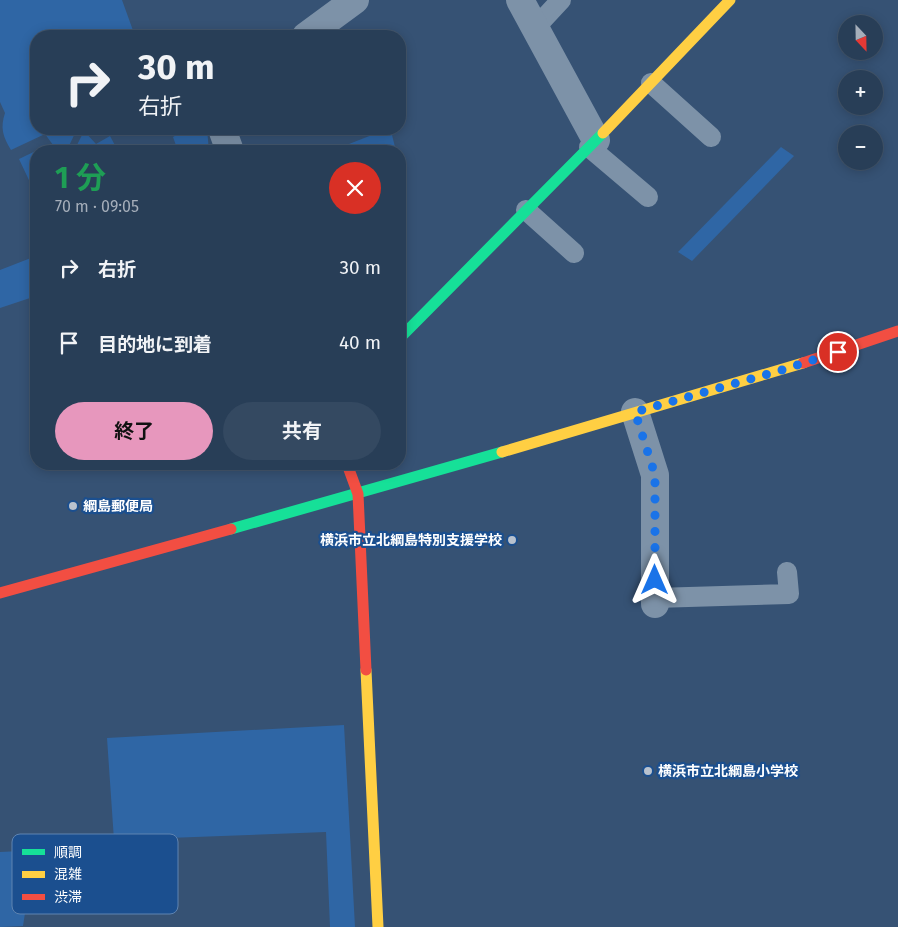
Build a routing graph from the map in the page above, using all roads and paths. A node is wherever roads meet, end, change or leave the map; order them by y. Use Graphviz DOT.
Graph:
graph roads {
  1 [pos="355,0"];
  2 [pos="520,0"];
  3 [pos="561,0"];
  4 [pos="729,0"];
  5 [pos="535,28"];
  6 [pos="314,30"];
  7 [pos="651,83"];
  8 [pos="711,137"];
  9 [pos="592,143"];
  10 [pos="648,197"];
  11 [pos="526,210"];
  12 [pos="574,253"];
  13 [pos="898,331"];
  14 [pos="406,332"];
  15 [pos="635,412"];
  16 [pos="349,470"];
  17 [pos="358,494"];
  18 [pos="787,572"];
  19 [pos="0,593"];
  20 [pos="655,601"];
  21 [pos="378,927"];
  1 -- 6 [label="street"];
  2 -- 5 [label="street"];
  3 -- 5 [label="lane"];
  4 -- 7 [label="street"];
  5 -- 9 [label="street"];
  7 -- 8 [label="lane"];
  7 -- 9 [label="street"];
  9 -- 10 [label="lane"];
  9 -- 11 [label="street"];
  11 -- 12 [label="lane"];
  11 -- 14 [label="street"];
  13 -- 15 [label="street"];
  15 -- 17 [label="street"];
  15 -- 20 [label="street"];
  16 -- 17 [label="street"];
  17 -- 19 [label="street"];
  17 -- 21 [label="street"];
  18 -- 20 [label="lane"];
}
